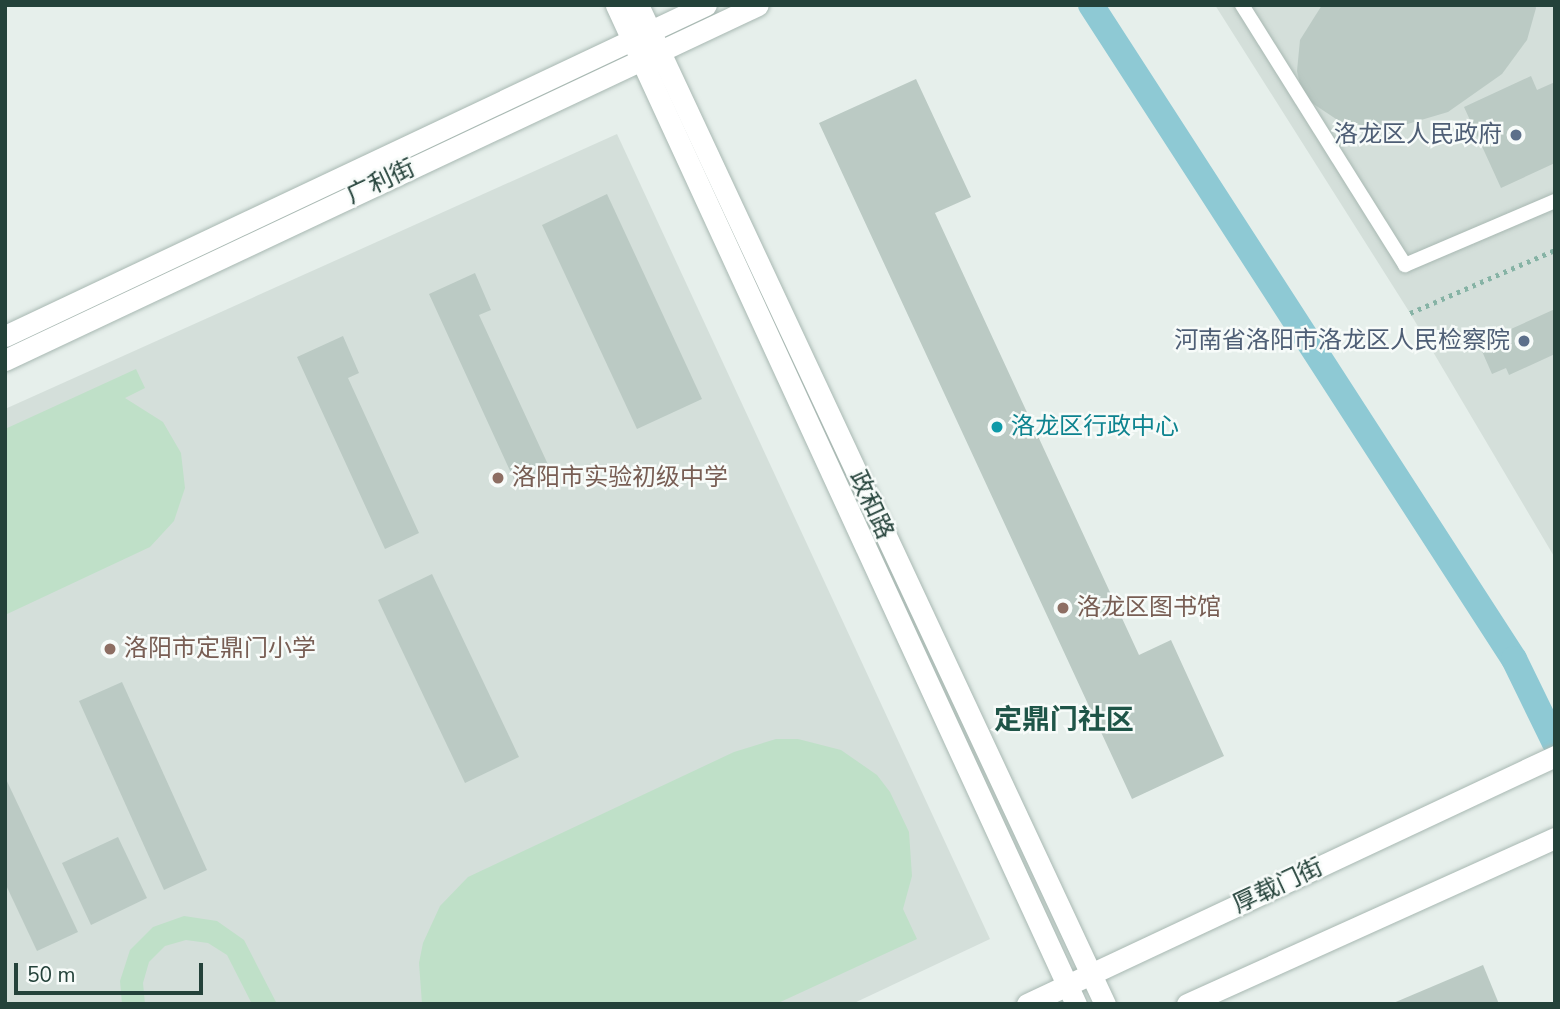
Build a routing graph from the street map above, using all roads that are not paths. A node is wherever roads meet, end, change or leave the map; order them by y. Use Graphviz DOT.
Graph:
graph roads {
  1 [pos="616,5"];
  2 [pos="638,5"];
  3 [pos="706,5"];
  4 [pos="758,5"];
  5 [pos="1242,5"];
  6 [pos="641,35"];
  7 [pos="650,55"];
  8 [pos="1555,201"];
  9 [pos="5,336"];
  10 [pos="5,360"];
  11 [pos="1555,756"];
  12 [pos="1555,838"];
  13 [pos="1091,974"];
  14 [pos="1072,994"];
  15 [pos="1027,1004"];
  16 [pos="1105,1004"];
  17 [pos="1187,1004"];
  1 -- 6 [label="street, 政和路"];
  2 -- 6 [label="street, 政和路"];
  3 -- 6 [label="street, 广利街"];
  4 -- 7 [label="street, 广利街"];
  5 -- 8 [label="lane"];
  6 -- 7 [label="street, 政和路"];
  6 -- 9 [label="street, 广利街"];
  7 -- 10 [label="street, 广利街"];
  7 -- 13 [label="street, 政和路"];
  7 -- 14 [label="street, 政和路"];
  11 -- 13 [label="street, 厚载门街"];
  12 -- 17 [label="street"];
  13 -- 14 [label="street, 厚载门街"];
  13 -- 16 [label="street, 政和路"];
  14 -- 15 [label="street, 厚载门街"];
}
